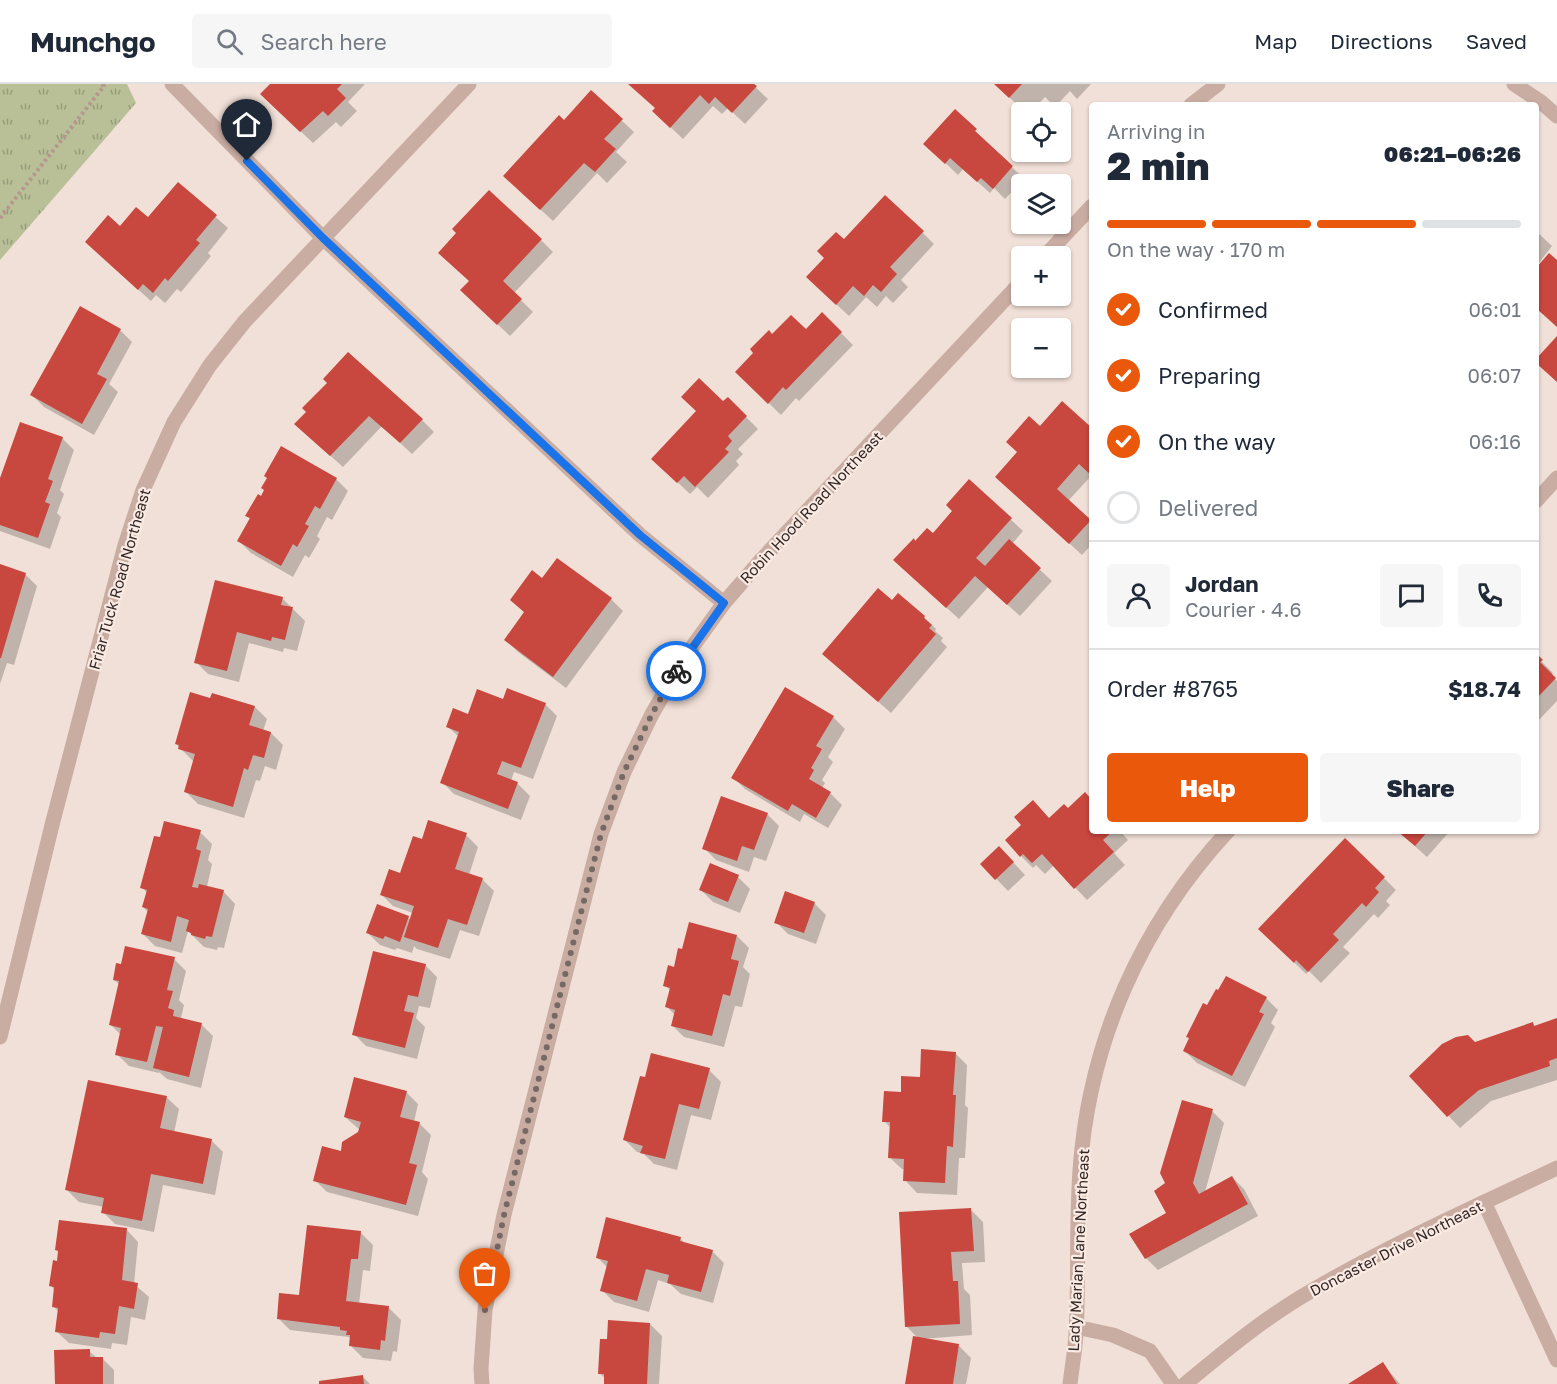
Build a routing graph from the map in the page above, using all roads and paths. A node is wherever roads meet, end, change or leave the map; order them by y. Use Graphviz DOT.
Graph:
graph roads {
  1 [pos="102,84"];
  2 [pos="172,84"];
  3 [pos="469,84"];
  4 [pos="1218,84"];
  5 [pos="1514,84"];
  6 [pos="1195,102"];
  7 [pos="1557,116"];
  8 [pos="1089,209"];
  9 [pos="0,218"];
  10 [pos="323,238"];
  11 [pos="1054,246"];
  12 [pos="1011,293"];
  13 [pos="1557,478"];
  14 [pos="1539,498"];
  15 [pos="724,603"];
  16 [pos="1225,834"];
  17 [pos="0,1037"];
  18 [pos="1557,1168"];
  19 [pos="1485,1202"];
  20 [pos="1076,1327"];
  21 [pos="1557,1360"];
  22 [pos="482,1384"];
  23 [pos="1070,1384"];
  24 [pos="1173,1384"];
  25 [pos="1185,1384"];
  1 -- 9 [label="path"];
  2 -- 10 [label="street"];
  3 -- 10 [label="street, Friar Tuck Road Northeast"];
  4 -- 6 [label="street"];
  5 -- 7 [label="street"];
  8 -- 11 [label="street"];
  10 -- 15 [label="street"];
  10 -- 17 [label="street, Friar Tuck Road Northeast"];
  12 -- 15 [label="street, Robin Hood Road Northeast"];
  13 -- 14 [label="street"];
  15 -- 22 [label="street, Robin Hood Road Northeast"];
  16 -- 20 [label="street, Lady Marian Lane Northeast"];
  18 -- 19 [label="street, Doncaster Drive Northeast"];
  19 -- 21 [label="street"];
  19 -- 25 [label="street, Doncaster Drive Northeast"];
  20 -- 23 [label="street, Lady Marian Lane Northeast"];
  20 -- 24 [label="street"];
}
